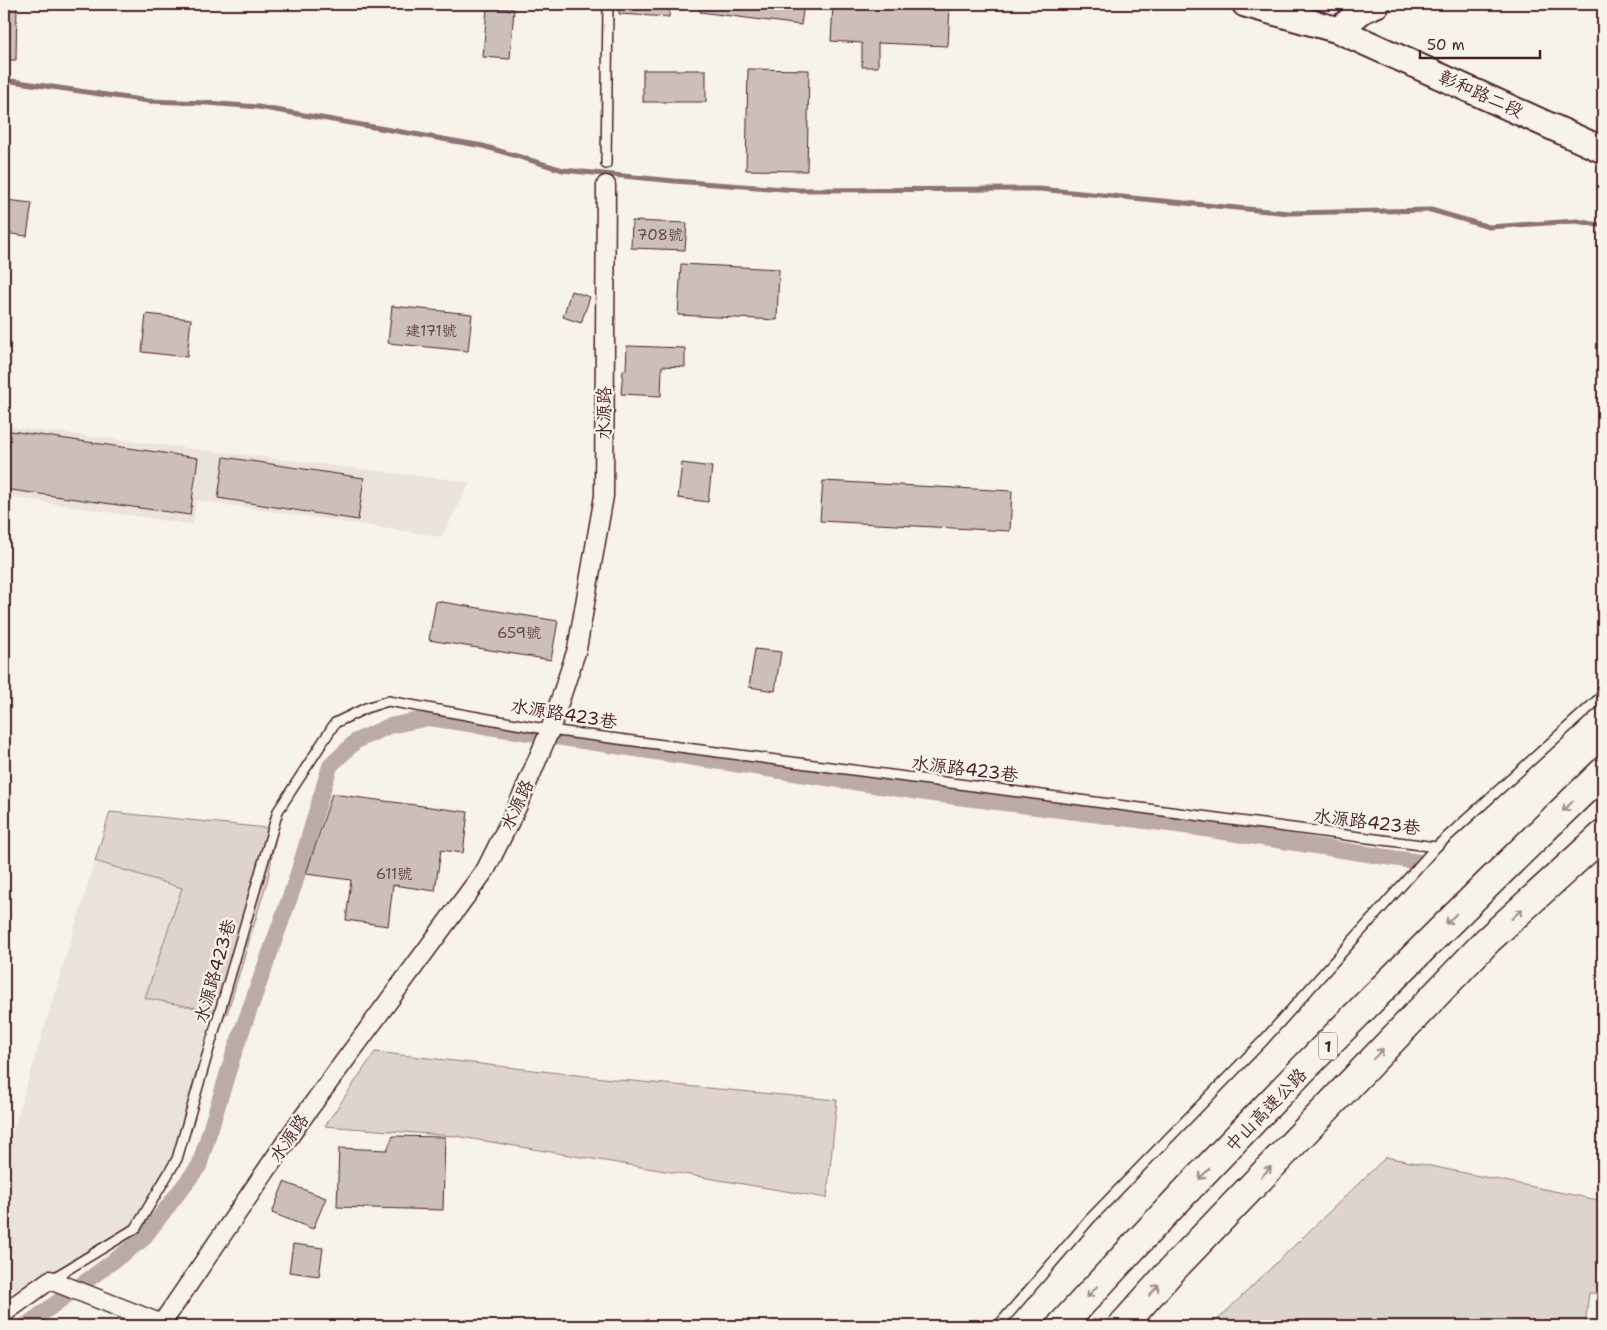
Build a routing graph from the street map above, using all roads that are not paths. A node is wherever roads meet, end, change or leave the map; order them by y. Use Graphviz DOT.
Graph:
graph roads {
  1 [pos="608,4"];
  2 [pos="1245,4"];
  3 [pos="1377,4"];
  4 [pos="1338,30"];
  5 [pos="1603,150"];
  6 [pos="606,164"];
  7 [pos="606,185"];
  8 [pos="1603,695"];
  9 [pos="550,730"];
  10 [pos="1603,772"];
  11 [pos="1603,835"];
  12 [pos="1436,847"];
  13 [pos="50,1280"];
  14 [pos="4,1313"];
  15 [pos="161,1325"];
  16 [pos="998,1326"];
  17 [pos="1061,1326"];
  18 [pos="1122,1326"];
  1 -- 6 [label="lane"];
  2 -- 4 [label="street, 彰和路二段"];
  3 -- 4 [label="street"];
  4 -- 5 [label="street, 彰和路二段"];
  7 -- 9 [label="street, 水源路"];
  8 -- 12 [label="lane"];
  9 -- 12 [label="lane, 水源路423巷"];
  9 -- 13 [label="lane, 水源路423巷"];
  9 -- 15 [label="street, 水源路"];
  10 -- 17 [label="highway, 中山高速公路 / 1, one-way"];
  18 -- 11 [label="highway, one-way"];
  12 -- 16 [label="lane"];
  13 -- 14 [label="street"];
  13 -- 15 [label="street"];
}
